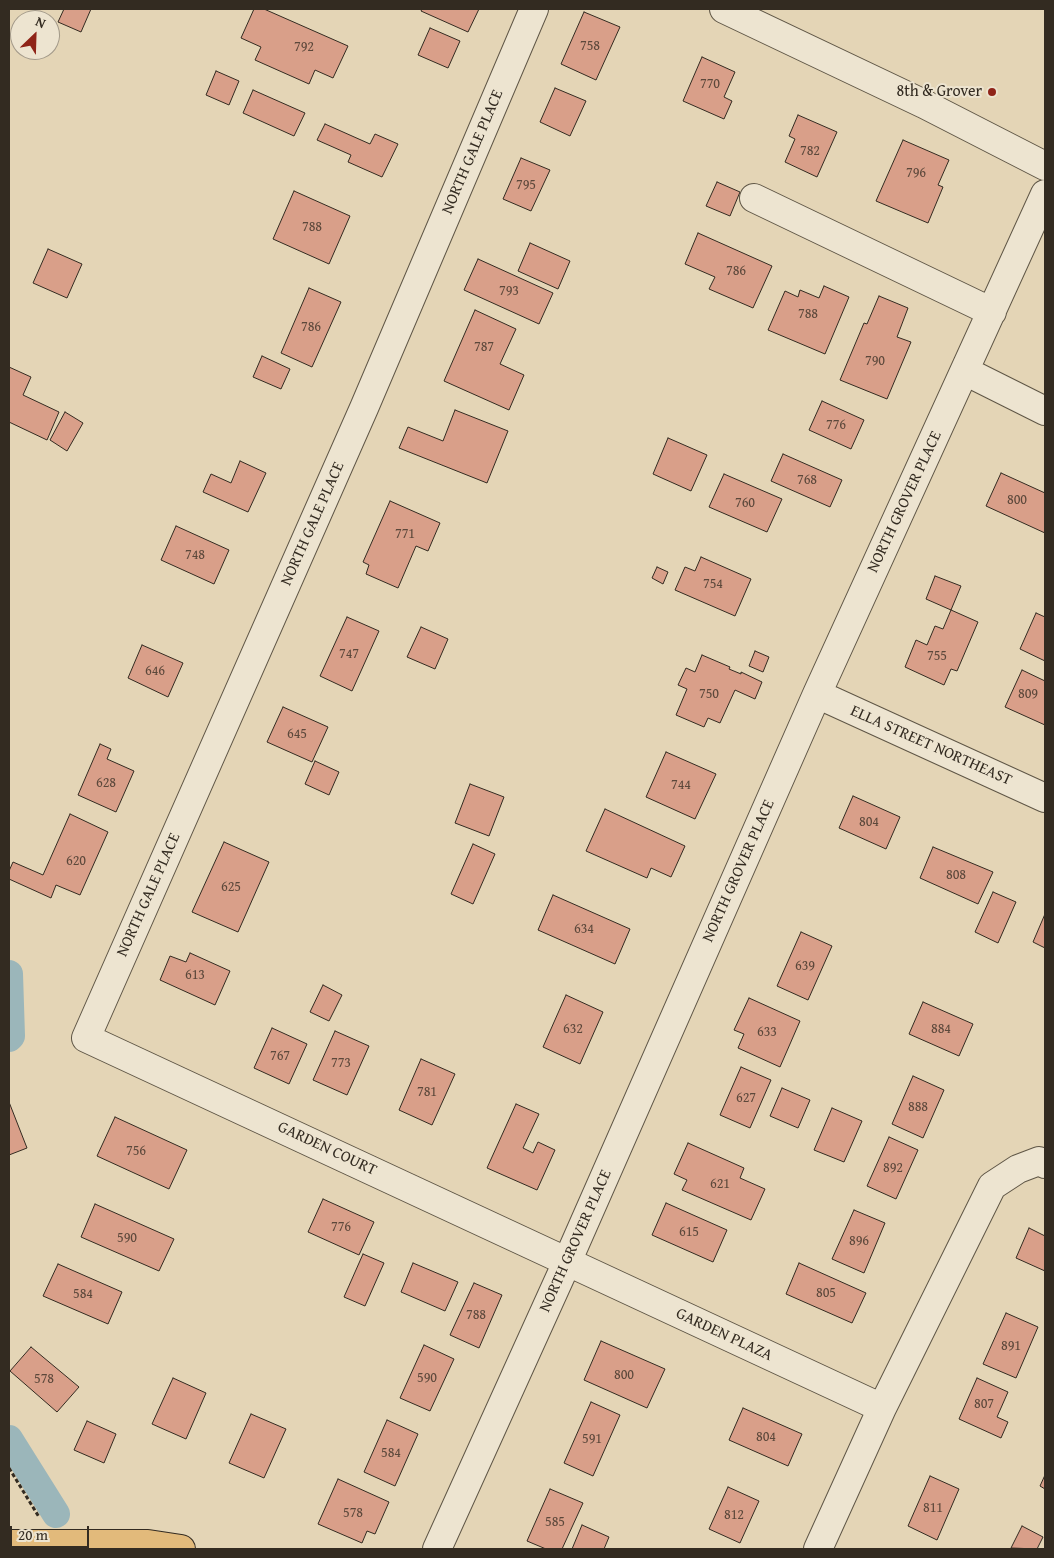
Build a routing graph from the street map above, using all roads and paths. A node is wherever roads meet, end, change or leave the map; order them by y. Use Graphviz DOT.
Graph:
graph roads {
  1 [pos="534,9"];
  2 [pos="724,9"];
  3 [pos="1045,166"];
  4 [pos="1045,194"];
  5 [pos="754,198"];
  6 [pos="992,312"];
  7 [pos="965,371"];
  8 [pos="1045,411"];
  9 [pos="817,694"];
  10 [pos="1045,798"];
  11 [pos="86,1038"];
  12 [pos="1045,1164"];
  13 [pos="567,1262"];
  14 [pos="882,1408"];
  15 [pos="9,1468"];
  16 [pos="55,1543"];
  17 [pos="9,1544"];
  18 [pos="181,1549"];
  19 [pos="437,1549"];
  20 [pos="818,1549"];
  1 -- 11 [label="street, NORTH GALE PLACE"];
  2 -- 3 [label="street"];
  4 -- 6 [label="street, NORTH GROVER PLACE"];
  5 -- 6 [label="street"];
  6 -- 7 [label="street, NORTH GROVER PLACE"];
  7 -- 8 [label="street"];
  7 -- 9 [label="street, NORTH GROVER PLACE"];
  9 -- 10 [label="street, ELLA STREET NORTHEAST"];
  9 -- 13 [label="street, NORTH GROVER PLACE"];
  11 -- 13 [label="street, GARDEN COURT"];
  12 -- 14 [label="street"];
  13 -- 14 [label="street, GARDEN PLAZA"];
  13 -- 19 [label="street, NORTH GROVER PLACE"];
  14 -- 20 [label="street"];
  15 -- 16 [label="path"];
  16 -- 17 [label="main road"];
  16 -- 18 [label="main road"];
}
